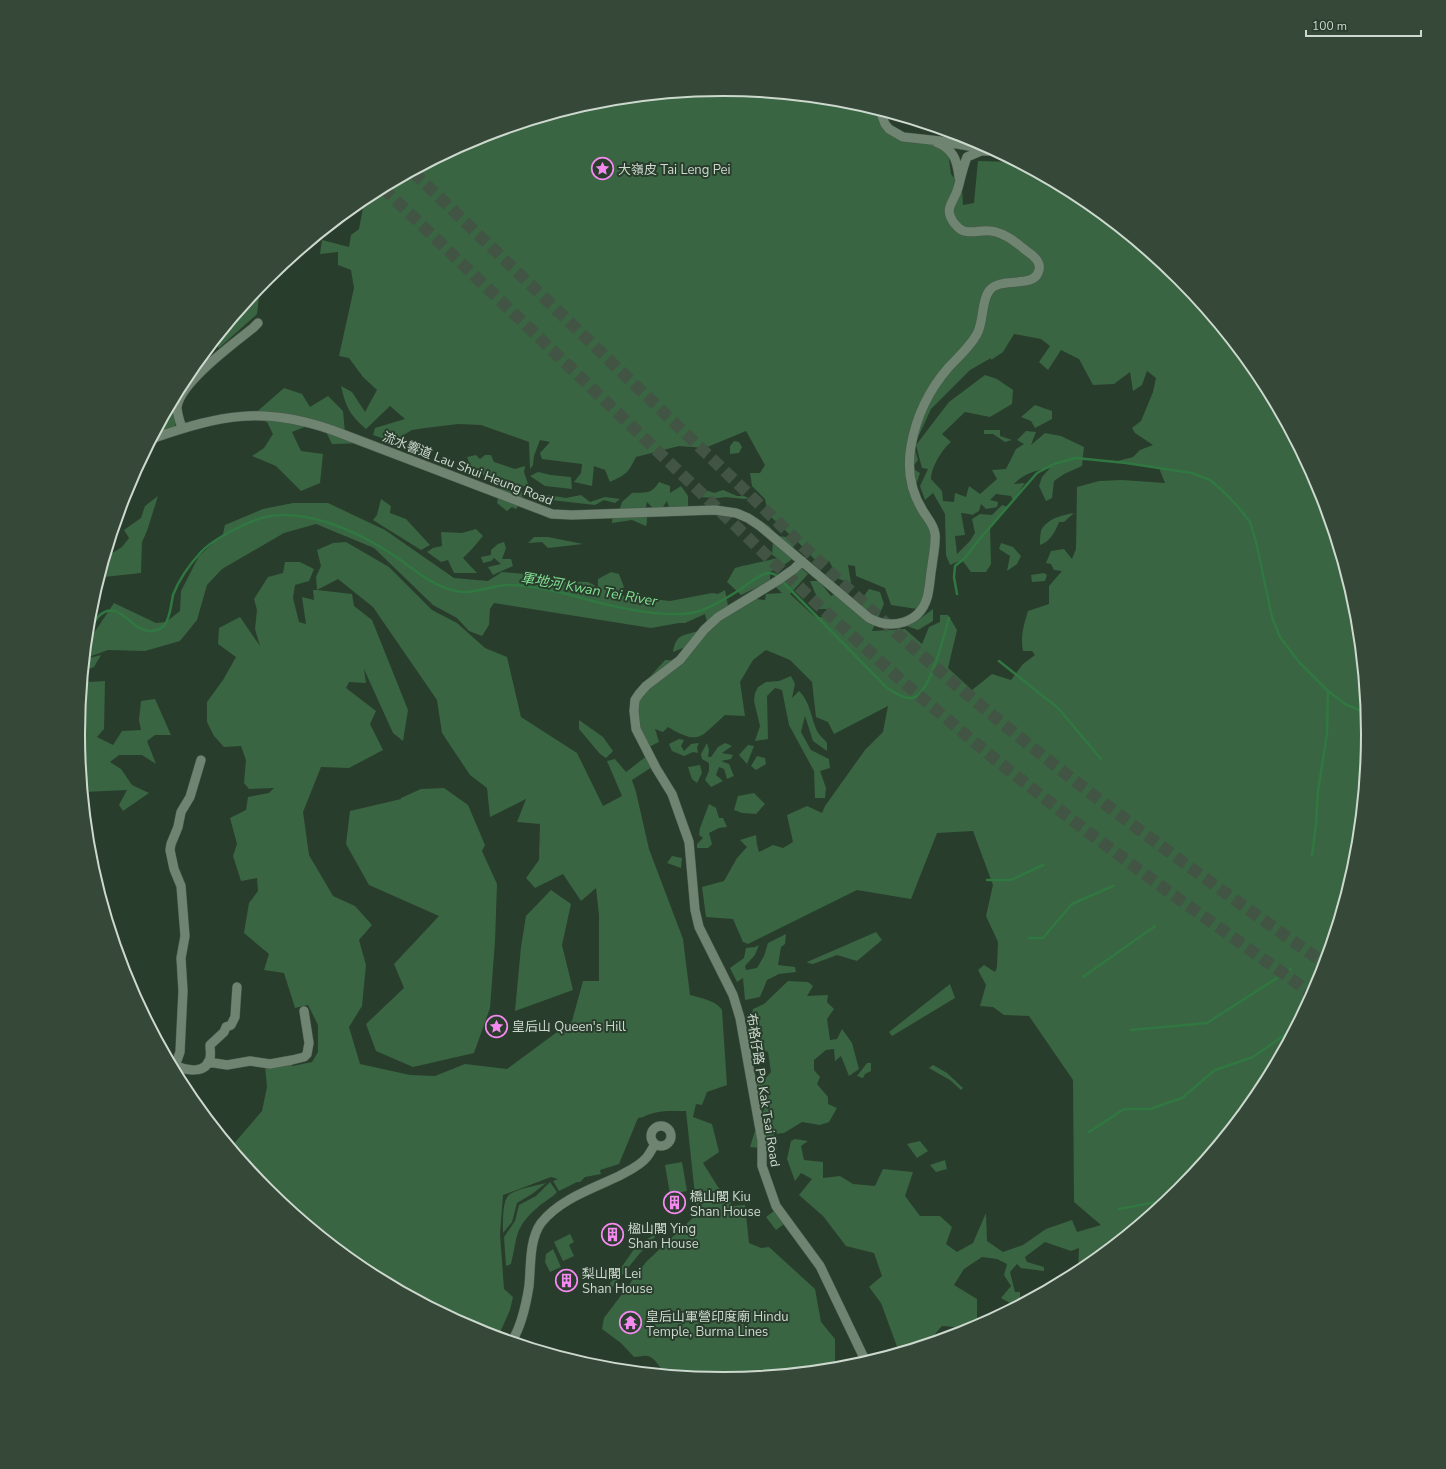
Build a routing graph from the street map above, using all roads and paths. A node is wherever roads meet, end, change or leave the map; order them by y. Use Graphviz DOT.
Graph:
graph roads {
  1 [pos="882,117"];
  2 [pos="928,139"];
  3 [pos="963,144"];
  4 [pos="966,145"];
  5 [pos="981,151"];
  6 [pos="955,156"];
  7 [pos="967,157"];
  8 [pos="960,180"];
  9 [pos="258,323"];
  10 [pos="188,388"];
  11 [pos="178,402"];
  12 [pos="182,428"];
  13 [pos="159,436"];
  14 [pos="802,561"];
  15 [pos="201,760"];
  16 [pos="238,987"];
  17 [pos="304,1012"];
  18 [pos="208,1062"];
  19 [pos="176,1063"];
  20 [pos="179,1068"];
  21 [pos="655,1144"];
  22 [pos="514,1338"];
  23 [pos="863,1356"];
  1 -- 2 [label="street"];
  2 -- 3 [label="street"];
  2 -- 6 [label="street"];
  3 -- 4 [label="street"];
  3 -- 6 [label="street"];
  3 -- 7 [label="street"];
  5 -- 7 [label="street"];
  6 -- 7 [label="street"];
  6 -- 8 [label="street"];
  7 -- 8 [label="street, 流水響道 Lau Shui Heung Road"];
  8 -- 14 [label="street, 流水響道 Lau Shui Heung Road"];
  9 -- 10 [label="street"];
  11 -- 12 [label="street"];
  12 -- 13 [label="street, 流水響道 Lau Shui Heung Road"];
  12 -- 14 [label="street, 流水響道 Lau Shui Heung Road"];
  14 -- 23 [label="street, 布格仔路 Po Kak Tsai Road"];
  15 -- 19 [label="street"];
  16 -- 18 [label="street"];
  17 -- 18 [label="street"];
  18 -- 20 [label="street"];
  21 -- 22 [label="street"];
}
